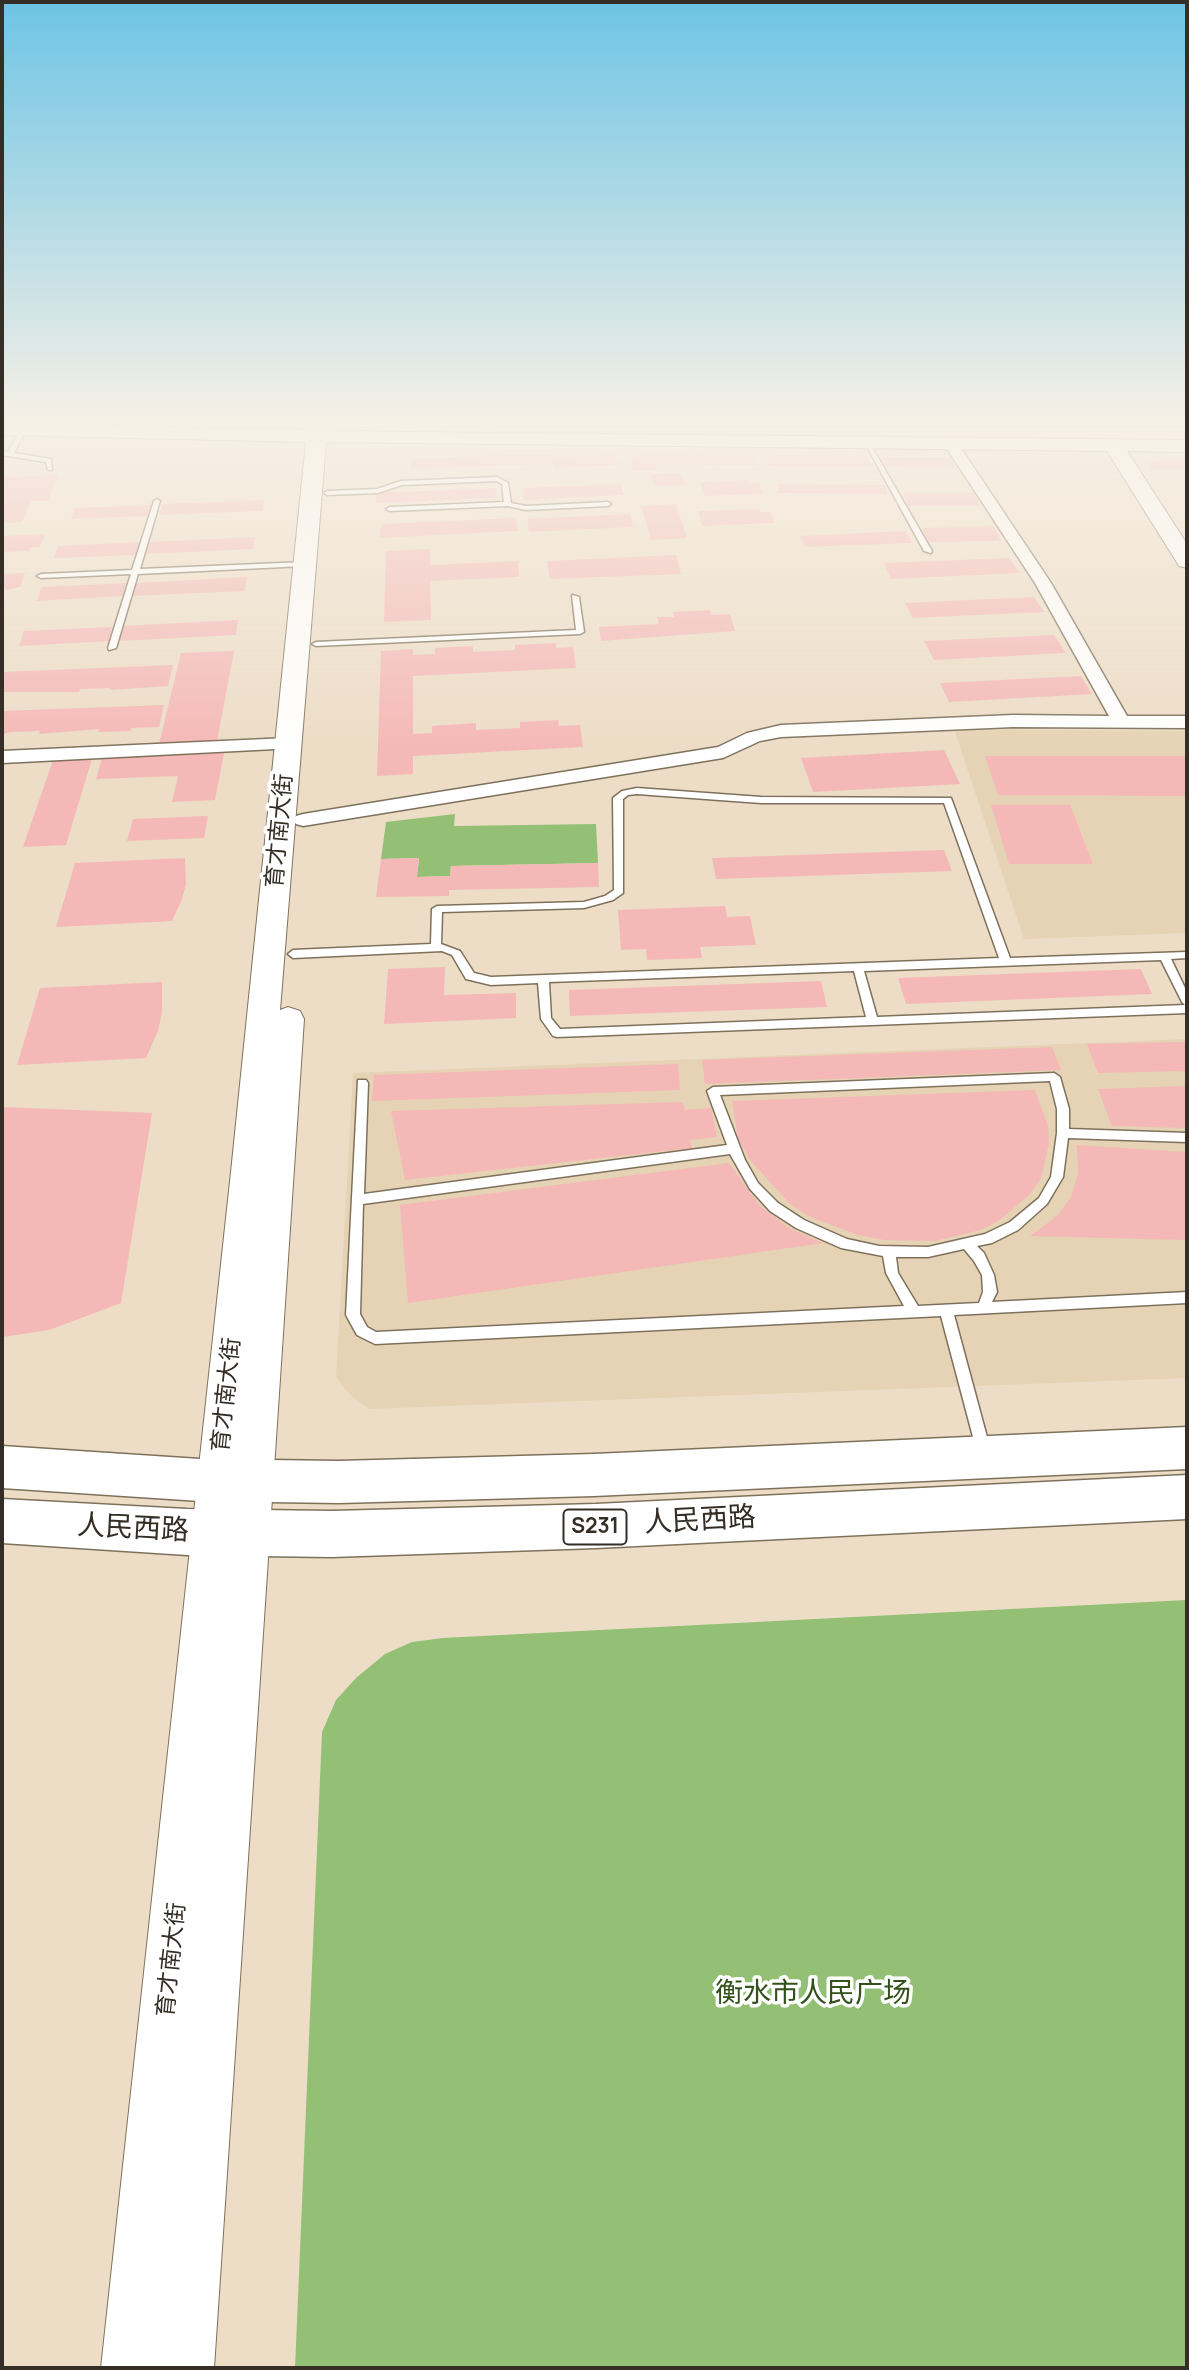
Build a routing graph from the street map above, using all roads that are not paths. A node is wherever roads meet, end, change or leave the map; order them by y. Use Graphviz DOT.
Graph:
graph roads {
  1 [pos="147,533"];
  2 [pos="310,533"];
  3 [pos="324,533"];
  4 [pos="918,533"];
  5 [pos="1010,533"];
  6 [pos="1169,533"];
  7 [pos="928,551"];
  8 [pos="1187,561"];
  9 [pos="305,564"];
  10 [pos="135,572"];
  11 [pos="41,576"];
  12 [pos="575,597"];
  13 [pos="316,645"];
  14 [pos="112,648"];
  15 [pos="1121,721"];
  16 [pos="1187,722"];
  17 [pos="288,744"];
  18 [pos="2,757"];
  19 [pos="303,820"];
  20 [pos="436,948"];
  21 [pos="293,954"];
  22 [pos="1187,955"];
  23 [pos="1164,956"];
  24 [pos="1006,962"];
  25 [pos="858,967"];
  26 [pos="543,979"];
  27 [pos="1187,1002"];
  28 [pos="1187,1009"];
  29 [pos="873,1022"];
  30 [pos="362,1083"];
  31 [pos="1063,1133"];
  32 [pos="1187,1138"];
  33 [pos="734,1149"];
  34 [pos="358,1200"];
  35 [pos="968,1245"];
  36 [pos="888,1251"];
  37 [pos="1187,1298"];
  38 [pos="983,1308"];
  39 [pos="946,1311"];
  40 [pos="915,1312"];
  41 [pos="1187,1448"];
  42 [pos="985,1457"];
  43 [pos="2,1467"];
  44 [pos="236,1480"];
  45 [pos="1187,1497"];
  46 [pos="2,1521"];
  47 [pos="231,1533"];
  48 [pos="133,2368"];
  49 [pos="182,2368"];
  1 -- 10 [label="lane"];
  2 -- 9 [label="main road, 育才南大街"];
  3 -- 13 [label="main road, 育才南大街"];
  4 -- 7 [label="lane"];
  5 -- 15 [label="street"];
  6 -- 8 [label="main road"];
  9 -- 10 [label="lane"];
  9 -- 17 [label="main road, 育才南大街"];
  10 -- 11 [label="lane"];
  10 -- 14 [label="lane"];
  12 -- 13 [label="lane"];
  13 -- 19 [label="main road, 育才南大街"];
  15 -- 16 [label="street"];
  15 -- 19 [label="street"];
  17 -- 18 [label="street"];
  17 -- 44 [label="main road, 育才南大街"];
  19 -- 21 [label="main road, 育才南大街"];
  20 -- 21 [label="lane"];
  20 -- 24 [label="lane"];
  20 -- 26 [label="lane"];
  21 -- 44 [label="main road, 育才南大街"];
  22 -- 23 [label="lane"];
  23 -- 24 [label="lane"];
  23 -- 27 [label="lane"];
  24 -- 25 [label="lane"];
  25 -- 26 [label="lane"];
  25 -- 29 [label="lane"];
  26 -- 29 [label="lane"];
  28 -- 29 [label="lane"];
  30 -- 34 [label="lane"];
  31 -- 32 [label="lane"];
  31 -- 33 [label="lane"];
  31 -- 35 [label="lane"];
  33 -- 34 [label="lane"];
  33 -- 36 [label="lane"];
  34 -- 40 [label="lane"];
  35 -- 36 [label="lane"];
  35 -- 38 [label="lane"];
  36 -- 40 [label="lane"];
  37 -- 38 [label="lane"];
  38 -- 39 [label="lane"];
  39 -- 40 [label="lane"];
  39 -- 42 [label="lane"];
  41 -- 42 [label="main road, 人民西路 / S231"];
  42 -- 44 [label="main road, 人民西路 / S231"];
  43 -- 44 [label="main road, 人民西路 / S231"];
  44 -- 47 [label="main road, 育才南大街"];
  45 -- 47 [label="main road, 人民西路 / S231"];
  46 -- 47 [label="main road, 人民西路 / S231"];
  47 -- 48 [label="main road, 育才南大街"];
  47 -- 49 [label="main road, 育才南大街"];
}
